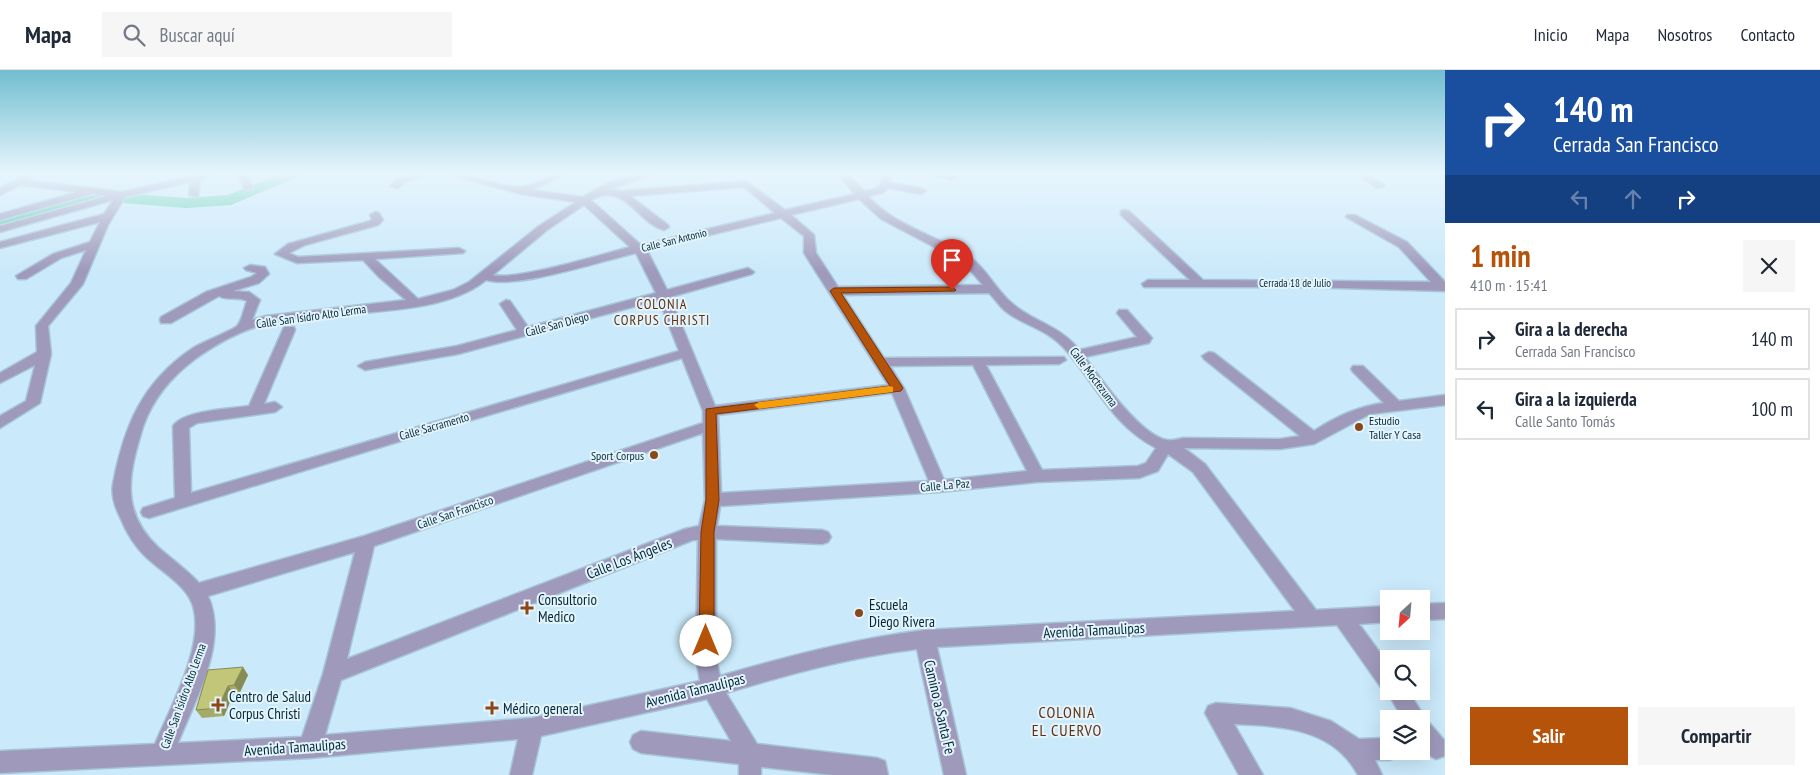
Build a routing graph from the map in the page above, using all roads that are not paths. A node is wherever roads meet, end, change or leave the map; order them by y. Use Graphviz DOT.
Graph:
graph roads {
  1 [pos="14,207"];
  2 [pos="36,207"];
  3 [pos="79,207"];
  4 [pos="114,207"];
  5 [pos="575,207"];
  6 [pos="593,207"];
  7 [pos="638,207"];
  8 [pos="774,207"];
  9 [pos="808,207"];
  10 [pos="872,207"];
  11 [pos="32,208"];
  12 [pos="782,213"];
  13 [pos="1125,213"];
  14 [pos="375,215"];
  15 [pos="109,216"];
  16 [pos="0,217"];
  17 [pos="1351,217"];
  18 [pos="664,227"];
  19 [pos="0,229"];
  20 [pos="94,244"];
  21 [pos="0,246"];
  22 [pos="639,248"];
  23 [pos="458,251"];
  24 [pos="367,257"];
  25 [pos="250,268"];
  26 [pos="748,272"];
  27 [pos="22,276"];
  28 [pos="485,276"];
  29 [pos="1199,283"];
  30 [pos="1148,284"];
  31 [pos="1444,286"];
  32 [pos="991,289"];
  33 [pos="834,291"];
  34 [pos="210,295"];
  35 [pos="663,295"];
  36 [pos="416,303"];
  37 [pos="506,304"];
  38 [pos="1123,313"];
  39 [pos="166,320"];
  40 [pos="243,326"];
  41 [pos="289,330"];
  42 [pos="525,333"];
  43 [pos="686,353"];
  44 [pos="44,354"];
  45 [pos="1077,355"];
  46 [pos="1209,356"];
  47 [pos="977,360"];
  48 [pos="1060,360"];
  49 [pos="880,362"];
  50 [pos="365,366"];
  51 [pos="1358,369"];
  52 [pos="0,379"];
  53 [pos="898,388"];
  54 [pos="1445,400"];
  55 [pos="1395,406"];
  56 [pos="275,407"];
  57 [pos="254,411"];
  58 [pos="711,418"];
  59 [pos="0,423"];
  60 [pos="1314,439"];
  61 [pos="1165,446"];
  62 [pos="1036,476"];
  63 [pos="939,486"];
  64 [pos="713,500"];
  65 [pos="182,502"];
  66 [pos="149,512"];
  67 [pos="707,532"];
  68 [pos="822,537"];
  69 [pos="366,542"];
  70 [pos="196,592"];
  71 [pos="1445,611"];
  72 [pos="1430,612"];
  73 [pos="1380,614"];
  74 [pos="1342,616"];
  75 [pos="1311,618"];
  76 [pos="925,640"];
  77 [pos="1380,669"];
  78 [pos="333,674"];
  79 [pos="712,688"];
  80 [pos="532,728"];
  81 [pos="641,742"];
  82 [pos="310,747"];
  83 [pos="1380,749"];
  84 [pos="1356,750"];
  85 [pos="162,754"];
  86 [pos="0,762"];
  87 [pos="750,764"];
  88 [pos="521,775"];
  89 [pos="877,775"];
  90 [pos="955,775"];
  91 [pos="1252,775"];
  92 [pos="1371,775"];
  1 -- 11 [label="street"];
  2 -- 11 [label="street"];
  3 -- 19 [label="street"];
  4 -- 15 [label="street"];
  5 -- 28 [label="street, Calle San Isidro Alto Lerma"];
  6 -- 22 [label="street"];
  7 -- 18 [label="street"];
  8 -- 12 [label="street"];
  9 -- 12 [label="street, Calle San Antonio"];
  10 -- 32 [label="street, Calle Moctezuma"];
  11 -- 16 [label="street"];
  12 -- 22 [label="street, Calle San Antonio"];
  12 -- 33 [label="street"];
  13 -- 29 [label="street"];
  14 -- 24 [label="street"];
  15 -- 20 [label="street"];
  15 -- 21 [label="street"];
  17 -- 31 [label="street"];
  20 -- 27 [label="street"];
  20 -- 44 [label="street"];
  22 -- 28 [label="street, Calle San Antonio"];
  22 -- 35 [label="street"];
  23 -- 24 [label="street"];
  24 -- 36 [label="street"];
  25 -- 34 [label="street"];
  26 -- 35 [label="street, Calle San Diego"];
  28 -- 36 [label="street, Calle San Isidro Alto Lerma"];
  29 -- 30 [label="street, Cerrada 18 de Julio"];
  29 -- 31 [label="street, Cerrada 18 de Julio"];
  32 -- 33 [label="street"];
  32 -- 45 [label="street, Calle Moctezuma"];
  33 -- 49 [label="street"];
  34 -- 39 [label="street"];
  34 -- 40 [label="street"];
  35 -- 42 [label="street, Calle San Diego"];
  35 -- 43 [label="street"];
  36 -- 40 [label="street, Calle San Isidro Alto Lerma"];
  37 -- 42 [label="street"];
  38 -- 45 [label="street"];
  40 -- 70 [label="street, Calle San Isidro Alto Lerma"];
  41 -- 57 [label="street"];
  42 -- 50 [label="street, Calle San Diego"];
  43 -- 58 [label="street"];
  43 -- 65 [label="street, Calle Sacramento"];
  44 -- 52 [label="street"];
  44 -- 59 [label="street"];
  45 -- 61 [label="street, Calle Moctezuma"];
  46 -- 60 [label="street"];
  47 -- 48 [label="street"];
  47 -- 49 [label="street"];
  47 -- 62 [label="street"];
  49 -- 53 [label="street"];
  51 -- 55 [label="street"];
  53 -- 58 [label="street, Calle San Francisco"];
  53 -- 63 [label="street"];
  54 -- 55 [label="street"];
  55 -- 60 [label="street"];
  56 -- 57 [label="street"];
  57 -- 65 [label="street"];
  58 -- 64 [label="street"];
  58 -- 69 [label="street, Calle San Francisco"];
  60 -- 61 [label="street"];
  61 -- 62 [label="street, Calle La Paz"];
  61 -- 75 [label="street, Calle Moctezuma"];
  62 -- 63 [label="street, Calle La Paz"];
  63 -- 64 [label="street, Calle La Paz"];
  64 -- 67 [label="street"];
  65 -- 66 [label="street, Calle Sacramento"];
  67 -- 68 [label="street, Calle Los Ángeles"];
  67 -- 78 [label="street, Calle Los Ángeles"];
  67 -- 79 [label="street"];
  69 -- 70 [label="street, Calle San Francisco"];
  69 -- 78 [label="street"];
  70 -- 85 [label="street, Calle San Isidro Alto Lerma"];
  71 -- 72 [label="street"];
  73 -- 74 [label="street, Avenida Tamaulipas"];
  74 -- 75 [label="street, Avenida Tamaulipas"];
  74 -- 77 [label="street"];
  75 -- 76 [label="street, Avenida Tamaulipas"];
  76 -- 79 [label="street, Avenida Tamaulipas"];
  76 -- 90 [label="street, Camino a Santa Fe"];
  78 -- 82 [label="street"];
  79 -- 80 [label="street, Avenida Tamaulipas"];
  79 -- 87 [label="street"];
  80 -- 82 [label="street, Avenida Tamaulipas"];
  80 -- 88 [label="street"];
  81 -- 87 [label="street"];
  82 -- 85 [label="street, Avenida Tamaulipas"];
  83 -- 84 [label="street"];
  84 -- 91 [label="street"];
  84 -- 92 [label="street"];
  85 -- 86 [label="street, Avenida Tamaulipas"];
  87 -- 89 [label="street"];
}
